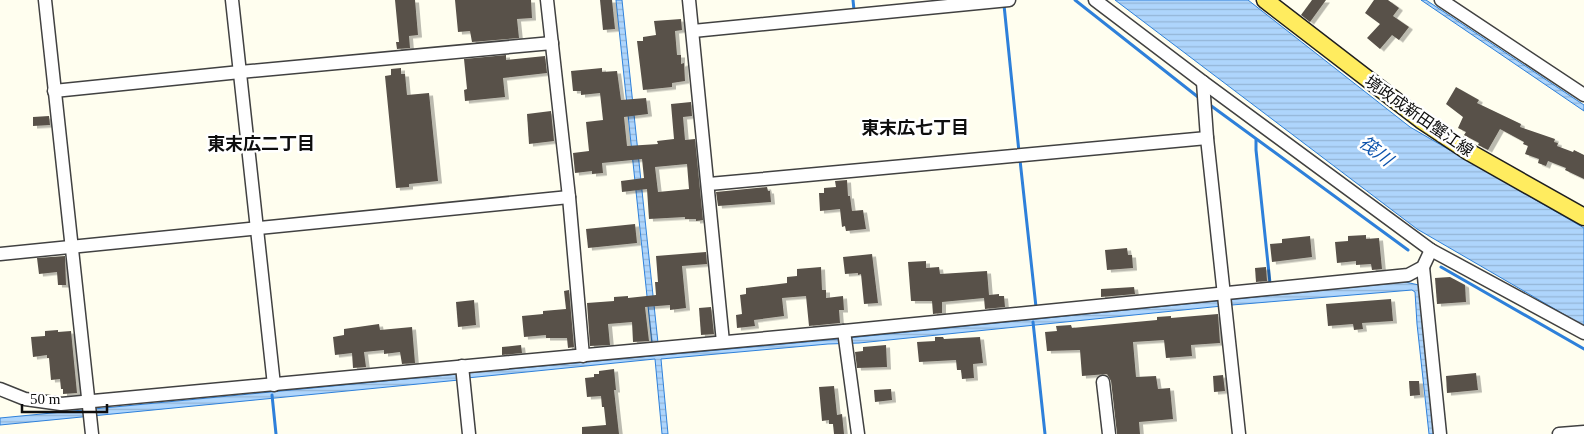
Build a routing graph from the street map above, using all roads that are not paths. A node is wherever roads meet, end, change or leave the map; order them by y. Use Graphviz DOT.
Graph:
graph roads {
  1 [pos="45,0"];
  2 [pos="232,0"];
  3 [pos="547,0"];
  4 [pos="689,0"];
  5 [pos="1009,0"];
  6 [pos="1096,0"];
  7 [pos="1265,0"];
  8 [pos="1441,0"];
  9 [pos="693,31"];
  10 [pos="552,43"];
  11 [pos="240,72"];
  12 [pos="1203,82"];
  13 [pos="54,91"];
  14 [pos="1584,95"];
  15 [pos="1207,138"];
  16 [pos="709,184"];
  17 [pos="570,197"];
  18 [pos="1584,217"];
  19 [pos="257,228"];
  20 [pos="72,247"];
  21 [pos="1431,250"];
  22 [pos="0,254"];
  23 [pos="1423,267"];
  24 [pos="1224,300"];
  25 [pos="1584,333"];
  26 [pos="845,338"];
  27 [pos="723,342"];
  28 [pos="583,356"];
  29 [pos="462,366"];
  30 [pos="1103,382"];
  31 [pos="274,385"];
  32 [pos="0,389"];
  33 [pos="89,403"];
  34 [pos="92,430"];
  35 [pos="1584,432"];
  36 [pos="469,434"];
  37 [pos="858,434"];
  38 [pos="1109,434"];
  39 [pos="1239,434"];
  40 [pos="1440,434"];
  41 [pos="1559,434"];
  1 -- 13 [label="street"];
  2 -- 11 [label="street"];
  3 -- 10 [label="street"];
  4 -- 9 [label="street"];
  5 -- 9 [label="street"];
  6 -- 12 [label="street"];
  7 -- 18 [label="main road, 境政成新田蟹江線"];
  8 -- 14 [label="street"];
  9 -- 16 [label="street"];
  10 -- 11 [label="street"];
  10 -- 17 [label="street"];
  11 -- 13 [label="street"];
  11 -- 19 [label="street"];
  12 -- 15 [label="street"];
  12 -- 21 [label="street"];
  13 -- 20 [label="street"];
  15 -- 16 [label="street"];
  15 -- 24 [label="street"];
  16 -- 27 [label="street"];
  17 -- 19 [label="street"];
  17 -- 28 [label="street"];
  19 -- 20 [label="street"];
  19 -- 31 [label="street"];
  20 -- 22 [label="street"];
  20 -- 33 [label="street"];
  21 -- 23 [label="street"];
  21 -- 25 [label="street"];
  23 -- 24 [label="street"];
  23 -- 40 [label="street"];
  24 -- 26 [label="street"];
  24 -- 39 [label="street"];
  26 -- 27 [label="street"];
  26 -- 37 [label="street"];
  27 -- 28 [label="street"];
  28 -- 29 [label="street"];
  29 -- 31 [label="street"];
  29 -- 36 [label="street"];
  30 -- 38 [label="street"];
  31 -- 33 [label="street"];
  32 -- 33 [label="street"];
  33 -- 34 [label="street"];
  35 -- 41 [label="street"];
}
